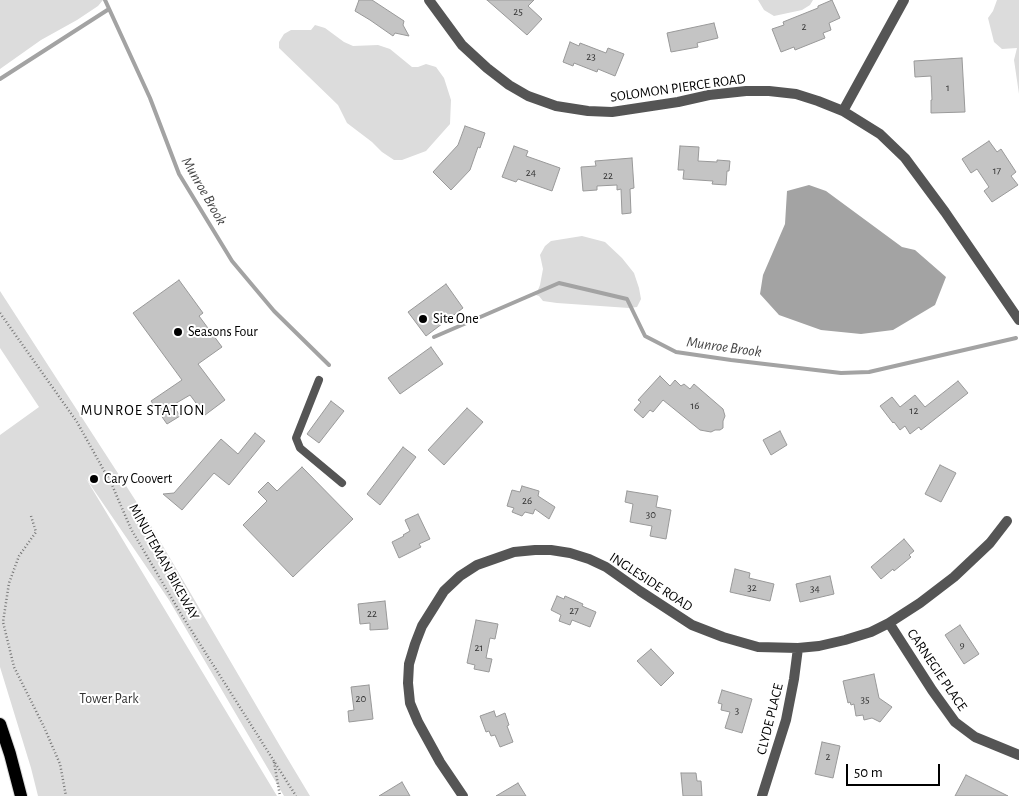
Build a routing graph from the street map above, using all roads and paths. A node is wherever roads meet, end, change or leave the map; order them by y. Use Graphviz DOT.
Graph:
graph roads {
  1 [pos="429,0"];
  2 [pos="904,0"];
  3 [pos="843,111"];
  4 [pos="0,313"];
  5 [pos="1019,320"];
  6 [pos="319,380"];
  7 [pos="342,483"];
  8 [pos="31,516"];
  9 [pos="1007,521"];
  10 [pos="889,623"];
  11 [pos="798,648"];
  12 [pos="0,724"];
  13 [pos="1019,755"];
  14 [pos="274,761"];
  15 [pos="21,796"];
  16 [pos="66,796"];
  17 [pos="280,796"];
  18 [pos="296,796"];
  19 [pos="463,796"];
  20 [pos="762,796"];
  1 -- 3 [label="street, SOLOMON PIERCE ROAD"];
  2 -- 3 [label="street"];
  3 -- 5 [label="street, SOLOMON PIERCE ROAD"];
  4 -- 14 [label="path, MINUTEMAN BIKEWAY"];
  6 -- 7 [label="lane"];
  8 -- 16 [label="path"];
  9 -- 10 [label="street, INGLESIDE ROAD"];
  10 -- 11 [label="street, INGLESIDE ROAD"];
  10 -- 13 [label="street, CARNEGIE PLACE"];
  11 -- 19 [label="street, INGLESIDE ROAD"];
  11 -- 20 [label="street, CLYDE PLACE"];
  12 -- 15 [label="main road"];
  14 -- 17 [label="path"];
  14 -- 18 [label="path, MINUTEMAN BIKEWAY"];
}
